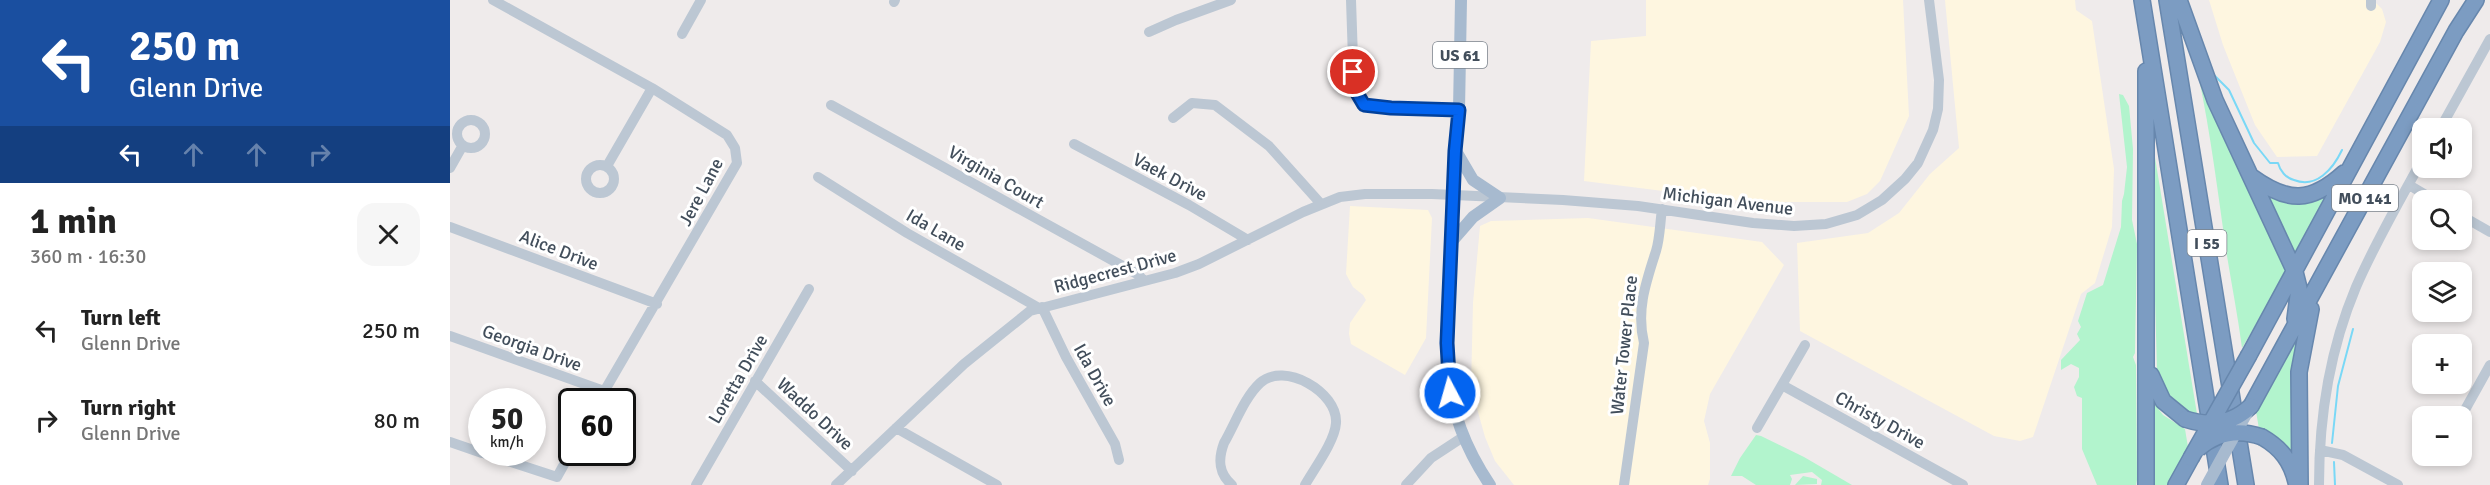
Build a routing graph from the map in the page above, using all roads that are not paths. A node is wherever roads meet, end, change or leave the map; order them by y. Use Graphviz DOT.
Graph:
graph roads {
  1 [pos="494,0"];
  2 [pos="701,0"];
  3 [pos="1231,0"];
  4 [pos="1352,0"];
  5 [pos="1461,0"];
  6 [pos="1929,0"];
  7 [pos="2142,0"];
  8 [pos="2168,0"];
  9 [pos="2179,0"];
  10 [pos="2441,0"];
  11 [pos="2476,0"];
  12 [pos="2146,23"];
  13 [pos="1149,32"];
  14 [pos="682,34"];
  15 [pos="2490,39"];
  16 [pos="652,88"];
  17 [pos="831,105"];
  18 [pos="1459,110"];
  19 [pos="1173,118"];
  20 [pos="2446,118"];
  21 [pos="1074,144"];
  22 [pos="463,145"];
  23 [pos="1455,151"];
  24 [pos="607,166"];
  25 [pos="2351,166"];
  26 [pos="450,168"];
  27 [pos="818,177"];
  28 [pos="2251,177"];
  29 [pos="2413,178"];
  30 [pos="2409,185"];
  31 [pos="2417,190"];
  32 [pos="1454,196"];
  33 [pos="1500,198"];
  34 [pos="1321,204"];
  35 [pos="1662,209"];
  36 [pos="2472,222"];
  37 [pos="450,226"];
  38 [pos="2490,232"];
  39 [pos="1248,240"];
  40 [pos="1453,240"];
  41 [pos="2295,272"];
  42 [pos="1143,280"];
  43 [pos="809,289"];
  44 [pos="2316,289"];
  45 [pos="657,304"];
  46 [pos="1040,308"];
  47 [pos="2292,334"];
  48 [pos="450,336"];
  49 [pos="1805,345"];
  50 [pos="2147,360"];
  51 [pos="2490,365"];
  52 [pos="755,381"];
  53 [pos="1782,385"];
  54 [pos="596,388"];
  55 [pos="606,388"];
  56 [pos="2253,402"];
  57 [pos="2467,406"];
  58 [pos="2211,424"];
  59 [pos="896,428"];
  60 [pos="1757,428"];
  61 [pos="2237,432"];
  62 [pos="1463,437"];
  63 [pos="450,442"];
  64 [pos="468,448"];
  65 [pos="2320,450"];
  66 [pos="2193,456"];
  67 [pos="1119,460"];
  68 [pos="523,466"];
  69 [pos="563,466"];
  70 [pos="852,471"];
  71 [pos="696,485"];
  72 [pos="836,485"];
  73 [pos="997,485"];
  74 [pos="1232,485"];
  75 [pos="1305,485"];
  76 [pos="1406,485"];
  77 [pos="1490,485"];
  78 [pos="1624,485"];
  79 [pos="1963,485"];
  80 [pos="2146,485"];
  81 [pos="2176,485"];
  82 [pos="2207,485"];
  83 [pos="2220,485"];
  84 [pos="2246,485"];
  85 [pos="2299,485"];
  86 [pos="2319,485"];
  87 [pos="2398,485"];
  1 -- 16 [label="street, Jere Lane"];
  2 -- 14 [label="street"];
  3 -- 13 [label="street"];
  4 -- 18 [label="street"];
  5 -- 18 [label="main road, US 61"];
  6 -- 35 [label="street, Michigan Avenue"];
  7 -- 12 [label="highway, I 55"];
  8 -- 84 [label="highway, I 55"];
  9 -- 28 [label="highway"];
  10 -- 25 [label="highway, MO 141"];
  11 -- 44 [label="highway, MO 141"];
  12 -- 50 [label="highway"];
  12 -- 83 [label="highway, I 55"];
  15 -- 20 [label="street"];
  16 -- 24 [label="street"];
  16 -- 45 [label="street, Jere Lane"];
  17 -- 42 [label="street, Virginia Court"];
  18 -- 23 [label="main road, US 61"];
  19 -- 34 [label="street"];
  21 -- 39 [label="street, Vaek Drive"];
  22 -- 26 [label="street"];
  23 -- 32 [label="main road, US 61"];
  23 -- 33 [label="main road"];
  25 -- 28 [label="highway"];
  25 -- 41 [label="highway, MO 141"];
  27 -- 46 [label="street, Ida Lane"];
  28 -- 41 [label="highway"];
  29 -- 30 [label="street"];
  30 -- 31 [label="street"];
  30 -- 65 [label="street"];
  32 -- 33 [label="street, Michigan Avenue"];
  32 -- 34 [label="street, Ridgecrest Drive"];
  32 -- 40 [label="main road, US 61"];
  33 -- 35 [label="street, Michigan Avenue"];
  33 -- 40 [label="main road"];
  34 -- 39 [label="street, Ridgecrest Drive"];
  35 -- 78 [label="street, Water Tower Place"];
  36 -- 38 [label="street"];
  37 -- 45 [label="street, Alice Drive"];
  39 -- 42 [label="street, Ridgecrest Drive"];
  40 -- 62 [label="main road, US 61"];
  41 -- 47 [label="highway"];
  41 -- 58 [label="highway, MO 141, bridge"];
  42 -- 46 [label="street, Ridgecrest Drive"];
  43 -- 52 [label="street, Loretta Drive"];
  44 -- 47 [label="highway, MO 141"];
  44 -- 85 [label="highway"];
  45 -- 55 [label="street, Jere Lane"];
  46 -- 59 [label="street, Ridgecrest Drive"];
  46 -- 67 [label="street, Ida Drive"];
  47 -- 56 [label="highway, MO 141"];
  48 -- 54 [label="street, Georgia Drive"];
  49 -- 53 [label="street"];
  50 -- 58 [label="highway, bridge"];
  50 -- 80 [label="highway"];
  51 -- 57 [label="street"];
  52 -- 70 [label="street, Waddo Drive"];
  52 -- 71 [label="street, Loretta Drive"];
  53 -- 60 [label="street"];
  53 -- 79 [label="street, Christy Drive"];
  56 -- 58 [label="highway, bridge"];
  56 -- 61 [label="main road, MO 141, bridge"];
  58 -- 66 [label="highway, MO 141, bridge"];
  59 -- 70 [label="street, Ridgecrest Drive"];
  59 -- 73 [label="street"];
  61 -- 66 [label="highway, bridge"];
  61 -- 82 [label="main road, MO 141, bridge"];
  61 -- 85 [label="highway, bridge"];
  62 -- 76 [label="street"];
  62 -- 77 [label="main road, US 61"];
  63 -- 64 [label="street"];
  65 -- 86 [label="street"];
  65 -- 87 [label="street"];
  66 -- 81 [label="highway, MO 141"];
  68 -- 69 [label="street"];
  70 -- 72 [label="street, Ridgecrest Drive"];
  74 -- 75 [label="street"];
}
